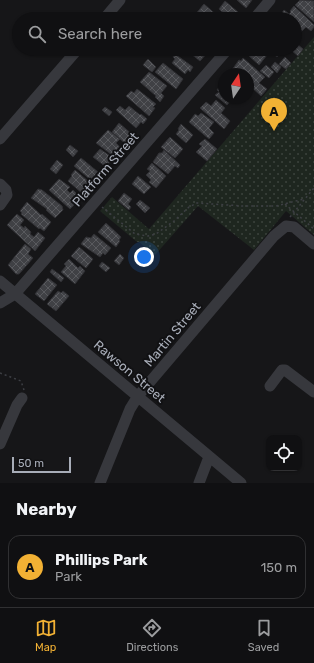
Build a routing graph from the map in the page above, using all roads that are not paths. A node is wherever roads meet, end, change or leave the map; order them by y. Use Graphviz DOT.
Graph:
graph roads {
  1 [pos="120,0"];
  2 [pos="270,0"];
  3 [pos="110,12"];
  4 [pos="260,12"];
  5 [pos="72,56"];
  6 [pos="222,56"];
  7 [pos="0,139"];
  8 [pos="3,187"];
  9 [pos="0,205"];
  10 [pos="314,244"];
  11 [pos="0,281"];
  12 [pos="16,294"];
  13 [pos="0,303"];
  14 [pos="270,386"];
  15 [pos="314,392"];
  16 [pos="138,396"];
  17 [pos="22,398"];
  18 [pos="0,444"];
  19 [pos="209,457"];
  20 [pos="100,483"];
  21 [pos="199,483"];
  22 [pos="241,483"];
  1 -- 3 [label="street"];
  2 -- 4 [label="street"];
  5 -- 7 [label="street"];
  6 -- 12 [label="street, Platform Street"];
  8 -- 9 [label="street"];
  10 -- 16 [label="street, Martin Street"];
  11 -- 12 [label="street, Rawson Street"];
  12 -- 13 [label="street, Platform Street"];
  12 -- 16 [label="street, Rawson Street"];
  14 -- 15 [label="street"];
  16 -- 19 [label="street, Rawson Street"];
  16 -- 20 [label="street, Martin Street"];
  17 -- 18 [label="street"];
  19 -- 21 [label="street"];
  19 -- 22 [label="street, Rawson Street"];
}
